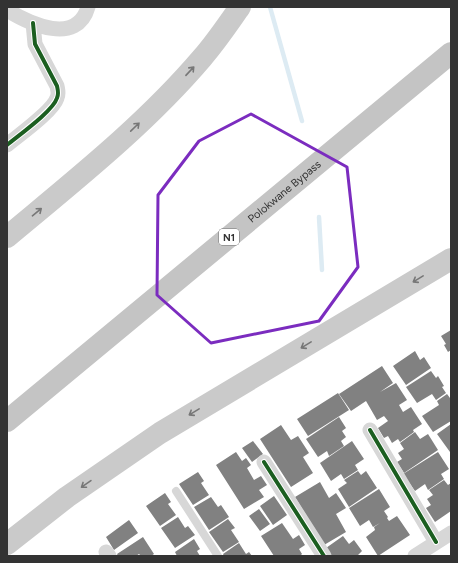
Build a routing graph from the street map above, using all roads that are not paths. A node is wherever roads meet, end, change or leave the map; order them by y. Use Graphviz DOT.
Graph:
graph roads {
  1 [pos="88,7"];
  2 [pos="240,7"];
  3 [pos="7,10"];
  4 [pos="34,23"];
  5 [pos="451,53"];
  6 [pos="7,145"];
  7 [pos="7,237"];
  8 [pos="451,259"];
  9 [pos="7,421"];
  10 [pos="370,430"];
  11 [pos="264,462"];
  12 [pos="176,491"];
  13 [pos="451,533"];
  14 [pos="436,542"];
  15 [pos="7,544"];
  16 [pos="218,556"];
  17 [pos="324,556"];
  18 [pos="415,556"];
  1 -- 4 [label="street"];
  7 -- 2 [label="main road, one-way"];
  3 -- 4 [label="street"];
  4 -- 6 [label="street"];
  5 -- 9 [label="highway, Polokwane Bypass / N1"];
  8 -- 15 [label="main road, one-way"];
  10 -- 14 [label="street"];
  11 -- 17 [label="street"];
  12 -- 16 [label="lane"];
  13 -- 14 [label="street"];
  14 -- 18 [label="street"];
}
